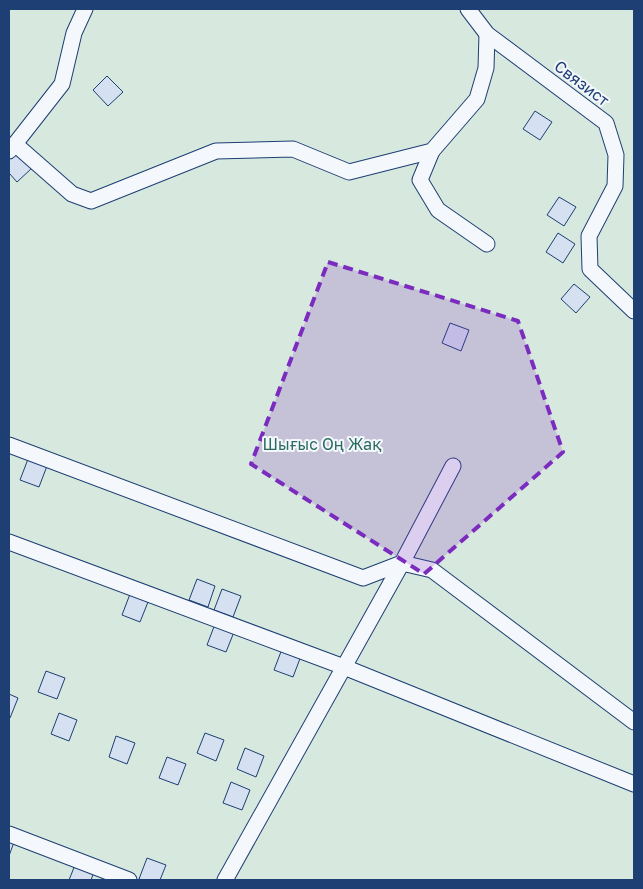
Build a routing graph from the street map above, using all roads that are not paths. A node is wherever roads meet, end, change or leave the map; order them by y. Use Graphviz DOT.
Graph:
graph roads {
  1 [pos="85,9"];
  2 [pos="468,9"];
  3 [pos="487,34"];
  4 [pos="12,148"];
  5 [pos="432,151"];
  6 [pos="487,244"];
  7 [pos="634,311"];
  8 [pos="9,444"];
  9 [pos="453,466"];
  10 [pos="9,542"];
  11 [pos="402,563"];
  12 [pos="344,667"];
  13 [pos="634,722"];
  14 [pos="634,784"];
  15 [pos="9,834"];
  16 [pos="129,880"];
  17 [pos="226,880"];
  1 -- 4 [label="street"];
  2 -- 3 [label="street, Связист"];
  3 -- 5 [label="street"];
  3 -- 7 [label="street, Связист"];
  4 -- 5 [label="street"];
  5 -- 6 [label="street"];
  8 -- 11 [label="street"];
  9 -- 11 [label="street"];
  10 -- 12 [label="street"];
  11 -- 12 [label="street"];
  11 -- 13 [label="street"];
  12 -- 14 [label="street"];
  12 -- 17 [label="street"];
  15 -- 16 [label="street"];
}
